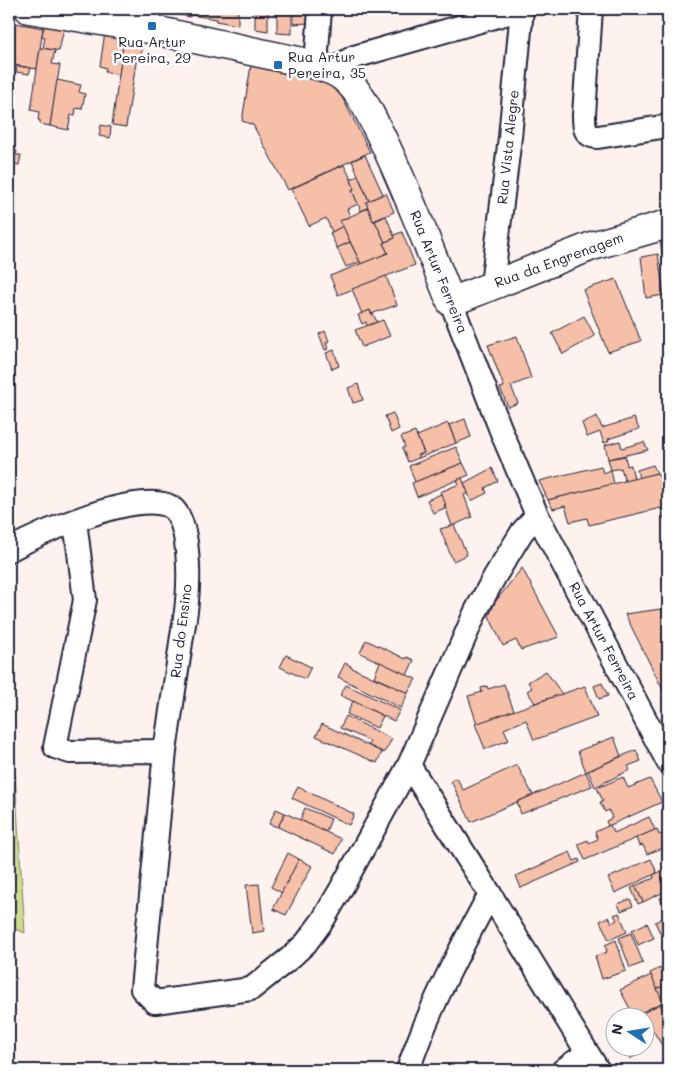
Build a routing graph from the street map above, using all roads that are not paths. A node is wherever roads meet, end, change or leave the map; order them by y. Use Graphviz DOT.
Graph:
graph roads {
  1 [pos="29,9"];
  2 [pos="320,9"];
  3 [pos="522,9"];
  4 [pos="591,9"];
  5 [pos="150,19"];
  6 [pos="326,69"];
  7 [pos="668,126"];
  8 [pos="668,224"];
  9 [pos="492,284"];
  10 [pos="451,302"];
  11 [pos="537,515"];
  12 [pos="75,521"];
  13 [pos="9,550"];
  14 [pos="165,751"];
  15 [pos="668,762"];
  16 [pos="409,765"];
  17 [pos="490,894"];
  18 [pos="592,1061"];
  19 [pos="408,1070"];
  20 [pos="563,1070"];
  1 -- 5 [label="street"];
  2 -- 6 [label="street"];
  3 -- 6 [label="street"];
  3 -- 9 [label="street, Rua Vista Alegre"];
  4 -- 7 [label="street"];
  5 -- 6 [label="street"];
  6 -- 10 [label="street, Rua Artur Ferreira"];
  8 -- 9 [label="street, Rua da Engrenagem"];
  9 -- 10 [label="street, Rua da Engrenagem"];
  10 -- 11 [label="street, Rua Artur Ferreira"];
  11 -- 15 [label="street, Rua Artur Ferreira"];
  11 -- 16 [label="street"];
  12 -- 13 [label="street, Rua do Ensino"];
  12 -- 14 [label="street"];
  12 -- 14 [label="street, Rua do Ensino"];
  14 -- 16 [label="street, Rua do Ensino"];
  16 -- 17 [label="street"];
  17 -- 18 [label="street"];
  17 -- 19 [label="street"];
  18 -- 20 [label="street"];
}
